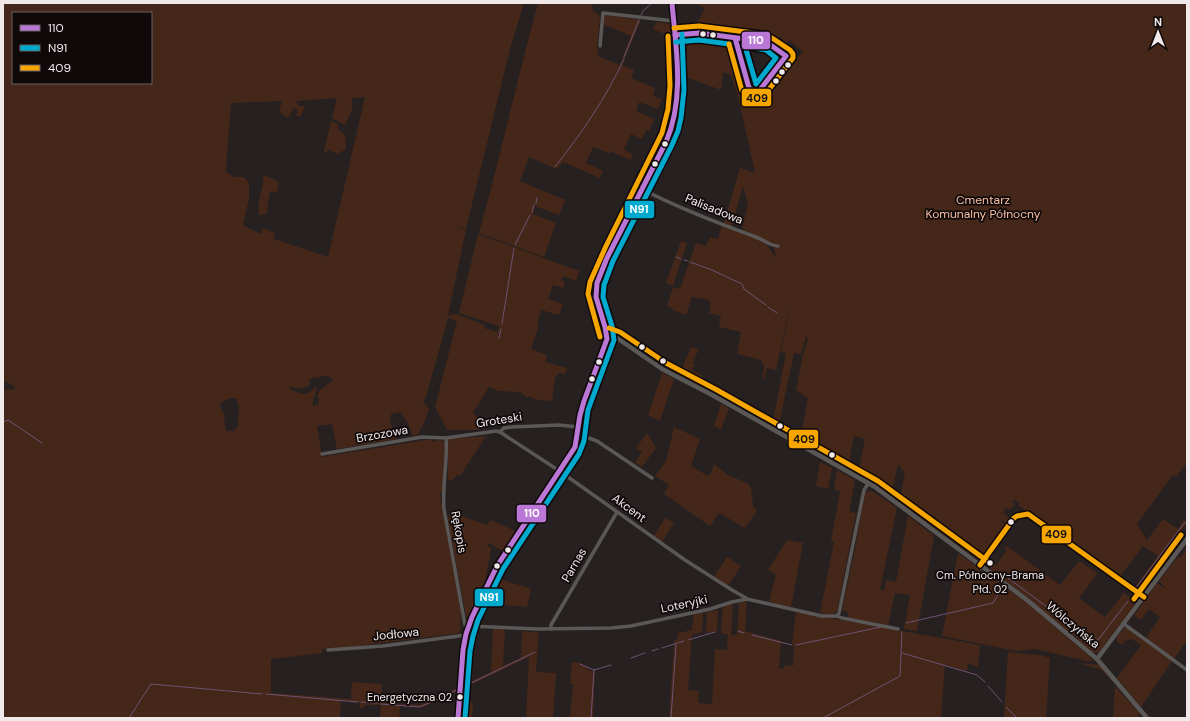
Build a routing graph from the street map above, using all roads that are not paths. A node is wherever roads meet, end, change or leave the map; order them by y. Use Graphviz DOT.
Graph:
graph roads {
  1 [pos="672,3"];
  2 [pos="674,21"];
  3 [pos="600,46"];
  4 [pos="642,189"];
  5 [pos="778,246"];
  6 [pos="607,335"];
  7 [pos="578,427"];
  8 [pos="500,432"];
  9 [pos="578,434"];
  10 [pos="446,438"];
  11 [pos="322,454"];
  12 [pos="559,472"];
  13 [pos="652,478"];
  14 [pos="868,484"];
  15 [pos="617,512"];
  16 [pos="1187,539"];
  17 [pos="747,599"];
  18 [pos="837,616"];
  19 [pos="1124,624"];
  20 [pos="468,627"];
  21 [pos="550,629"];
  22 [pos="898,629"];
  23 [pos="466,635"];
  24 [pos="328,650"];
  25 [pos="1097,659"];
  26 [pos="1187,670"];
  27 [pos="458,718"];
  28 [pos="1147,718"];
  1 -- 2 [label="main road"];
  2 -- 3 [label="street"];
  2 -- 4 [label="main road"];
  4 -- 5 [label="street, Palisadowa"];
  4 -- 6 [label="main road"];
  6 -- 7 [label="main road"];
  6 -- 14 [label="street, Wólczyńska"];
  7 -- 8 [label="street, Groteski"];
  7 -- 9 [label="main road"];
  8 -- 10 [label="street, Groteski"];
  8 -- 12 [label="street, Akcent"];
  9 -- 12 [label="main road"];
  9 -- 13 [label="street"];
  10 -- 11 [label="street, Brzozowa"];
  10 -- 20 [label="street, Rękopis"];
  12 -- 15 [label="street, Akcent"];
  12 -- 20 [label="main road"];
  14 -- 18 [label="street"];
  14 -- 25 [label="street, Wólczyńska"];
  15 -- 17 [label="street, Akcent"];
  15 -- 21 [label="street, Parnas"];
  16 -- 19 [label="street"];
  17 -- 18 [label="street, Loteryjki"];
  17 -- 21 [label="street, Loteryjki"];
  18 -- 22 [label="street, Loteryjki"];
  19 -- 25 [label="street"];
  19 -- 26 [label="street"];
  20 -- 21 [label="street, Loteryjki"];
  20 -- 23 [label="main road"];
  23 -- 24 [label="street, Jodłowa"];
  23 -- 27 [label="main road"];
  25 -- 28 [label="street, Wólczyńska"];
}
